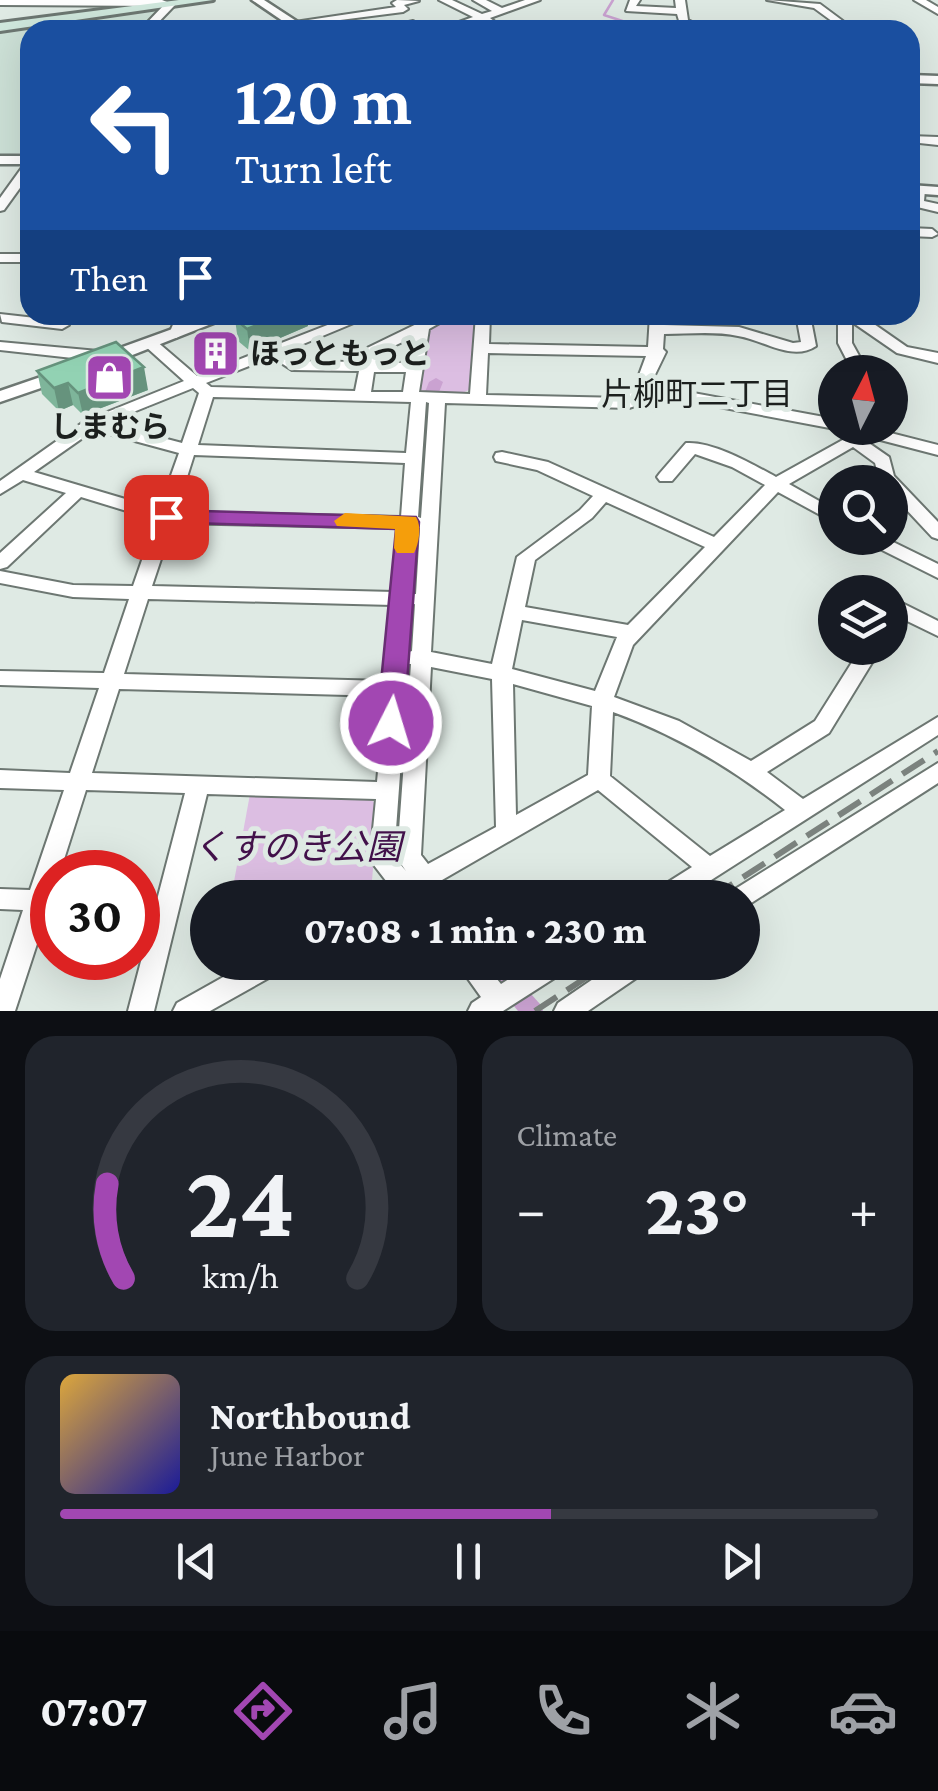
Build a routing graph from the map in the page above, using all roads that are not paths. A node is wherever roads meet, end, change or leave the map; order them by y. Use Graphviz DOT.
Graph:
graph roads {
  1 [pos="208,0"];
  2 [pos="257,0"];
  3 [pos="414,0"];
  4 [pos="444,0"];
  5 [pos="535,0"];
  6 [pos="635,0"];
  7 [pos="772,0"];
  8 [pos="482,1"];
  9 [pos="0,2"];
  10 [pos="928,2"];
  11 [pos="818,3"];
  12 [pos="170,5"];
  13 [pos="681,6"];
  14 [pos="501,10"];
  15 [pos="938,11"];
  16 [pos="479,18"];
  17 [pos="54,20"];
  18 [pos="155,20"];
  19 [pos="288,20"];
  20 [pos="339,20"];
  21 [pos="473,20"];
  22 [pos="483,20"];
  23 [pos="838,20"];
  24 [pos="20,178"];
  25 [pos="0,207"];
  26 [pos="920,232"];
  27 [pos="932,233"];
  28 [pos="62,325"];
  29 [pos="180,325"];
  30 [pos="200,325"];
  31 [pos="340,325"];
  32 [pos="482,325"];
  33 [pos="657,325"];
  34 [pos="743,325"];
  35 [pos="804,325"];
  36 [pos="847,325"];
  37 [pos="862,325"];
  38 [pos="422,326"];
  39 [pos="176,334"];
  40 [pos="150,343"];
  41 [pos="0,346"];
  42 [pos="38,348"];
  43 [pos="481,348"];
  44 [pos="273,351"];
  45 [pos="658,352"];
  46 [pos="851,355"];
  47 [pos="110,358"];
  48 [pos="938,358"];
  49 [pos="367,366"];
  50 [pos="415,368"];
  51 [pos="199,387"];
  52 [pos="642,388"];
  53 [pos="362,396"];
  54 [pos="0,397"];
  55 [pos="422,398"];
  56 [pos="478,399"];
  57 [pos="818,421"];
  58 [pos="91,424"];
  59 [pos="908,443"];
  60 [pos="836,445"];
  61 [pos="869,445"];
  62 [pos="188,450"];
  63 [pos="938,450"];
  64 [pos="502,457"];
  65 [pos="414,458"];
  66 [pos="21,474"];
  67 [pos="666,477"];
  68 [pos="776,484"];
  69 [pos="0,489"];
  70 [pos="78,491"];
  71 [pos="604,495"];
  72 [pos="818,507"];
  73 [pos="166,517"];
  74 [pos="408,522"];
  75 [pos="430,525"];
  76 [pos="938,533"];
  77 [pos="0,536"];
  78 [pos="21,543"];
  79 [pos="718,546"];
  80 [pos="905,555"];
  81 [pos="0,563"];
  82 [pos="938,572"];
  83 [pos="0,577"];
  84 [pos="142,592"];
  85 [pos="401,599"];
  86 [pos="425,599"];
  87 [pos="514,612"];
  88 [pos="908,612"];
  89 [pos="936,626"];
  90 [pos="633,633"];
  91 [pos="409,658"];
  92 [pos="861,665"];
  93 [pos="502,674"];
  94 [pos="0,678"];
  95 [pos="112,681"];
  96 [pos="393,689"];
  97 [pos="603,698"];
  98 [pos="938,725"];
  99 [pos="753,770"];
  100 [pos="938,772"];
  101 [pos="0,779"];
  102 [pos="599,779"];
  103 [pos="78,782"];
  104 [pos="198,786"];
  105 [pos="387,791"];
  106 [pos="801,810"];
  107 [pos="510,830"];
  108 [pos="56,850"];
  109 [pos="709,868"];
  110 [pos="400,880"];
  111 [pos="409,880"];
  112 [pos="426,880"];
  113 [pos="690,880"];
  114 [pos="760,885"];
  115 [pos="0,900"];
  116 [pos="30,901"];
  117 [pos="30,928"];
  118 [pos="242,980"];
  119 [pos="477,980"];
  120 [pos="530,980"];
  121 [pos="613,980"];
  122 [pos="490,1006"];
  123 [pos="2,1011"];
  124 [pos="141,1011"];
  125 [pos="186,1011"];
  126 [pos="567,1011"];
  1 -- 12 [label="main road"];
  2 -- 19 [label="street"];
  3 -- 20 [label="street"];
  4 -- 16 [label="street"];
  5 -- 14 [label="street"];
  6 -- 13 [label="street"];
  7 -- 11 [label="street"];
  8 -- 14 [label="street"];
  9 -- 12 [label="street"];
  10 -- 15 [label="street"];
  11 -- 23 [label="street"];
  12 -- 17 [label="main road"];
  12 -- 18 [label="street"];
  14 -- 16 [label="street"];
  16 -- 21 [label="street"];
  16 -- 22 [label="street"];
  24 -- 25 [label="street"];
  26 -- 27 [label="street"];
  28 -- 42 [label="street"];
  29 -- 39 [label="street"];
  30 -- 39 [label="street"];
  31 -- 44 [label="street"];
  32 -- 43 [label="street"];
  33 -- 45 [label="street"];
  34 -- 35 [label="street"];
  36 -- 46 [label="street"];
  37 -- 48 [label="street"];
  38 -- 49 [label="street"];
  38 -- 50 [label="street"];
  39 -- 40 [label="street"];
  40 -- 47 [label="street"];
  40 -- 51 [label="street"];
  41 -- 42 [label="street"];
  42 -- 47 [label="street"];
  43 -- 45 [label="street"];
  43 -- 56 [label="street"];
  44 -- 49 [label="street"];
  44 -- 51 [label="street"];
  45 -- 52 [label="street"];
  47 -- 54 [label="street"];
  49 -- 50 [label="street"];
  49 -- 53 [label="street"];
  50 -- 55 [label="street"];
  51 -- 53 [label="street"];
  51 -- 58 [label="street"];
  51 -- 62 [label="street"];
  52 -- 56 [label="street"];
  52 -- 57 [label="street"];
  53 -- 55 [label="street"];
  55 -- 56 [label="street"];
  55 -- 65 [label="street"];
  55 -- 75 [label="street"];
  58 -- 62 [label="street"];
  58 -- 66 [label="street"];
  59 -- 63 [label="street"];
  60 -- 68 [label="street"];
  61 -- 76 [label="street"];
  62 -- 65 [label="street"];
  62 -- 73 [label="street"];
  64 -- 71 [label="street"];
  65 -- 74 [label="street"];
  66 -- 69 [label="street"];
  66 -- 70 [label="street"];
  67 -- 68 [label="street"];
  68 -- 72 [label="street"];
  68 -- 79 [label="street"];
  70 -- 73 [label="street"];
  70 -- 78 [label="street"];
  71 -- 79 [label="street"];
  71 -- 87 [label="street"];
  73 -- 74 [label="street"];
  73 -- 84 [label="street"];
  74 -- 75 [label="street"];
  74 -- 85 [label="street"];
  75 -- 86 [label="street"];
  77 -- 78 [label="street"];
  78 -- 81 [label="street"];
  79 -- 90 [label="street"];
  80 -- 82 [label="street"];
  83 -- 84 [label="street"];
  84 -- 85 [label="street"];
  84 -- 95 [label="street"];
  85 -- 86 [label="street"];
  85 -- 91 [label="street"];
  86 -- 91 [label="street"];
  87 -- 90 [label="street"];
  87 -- 93 [label="street"];
  88 -- 89 [label="street"];
  90 -- 97 [label="street"];
  91 -- 93 [label="street"];
  91 -- 96 [label="street"];
  91 -- 111 [label="street"];
  92 -- 99 [label="street"];
  93 -- 97 [label="street"];
  93 -- 107 [label="street"];
  94 -- 95 [label="street"];
  95 -- 96 [label="street"];
  95 -- 103 [label="street"];
  96 -- 105 [label="street"];
  97 -- 99 [label="street"];
  97 -- 102 [label="street"];
  98 -- 106 [label="street"];
  99 -- 106 [label="street"];
  100 -- 114 [label="street"];
  101 -- 103 [label="street"];
  102 -- 107 [label="street"];
  102 -- 109 [label="street"];
  103 -- 104 [label="street"];
  103 -- 108 [label="street"];
  104 -- 105 [label="street"];
  104 -- 124 [label="street"];
  105 -- 110 [label="street"];
  106 -- 109 [label="street"];
  107 -- 112 [label="street"];
  109 -- 113 [label="street"];
  115 -- 116 [label="street"];
  117 -- 123 [label="street"];
  118 -- 125 [label="street"];
  119 -- 122 [label="street"];
  120 -- 122 [label="street"];
  121 -- 126 [label="street"];
}
